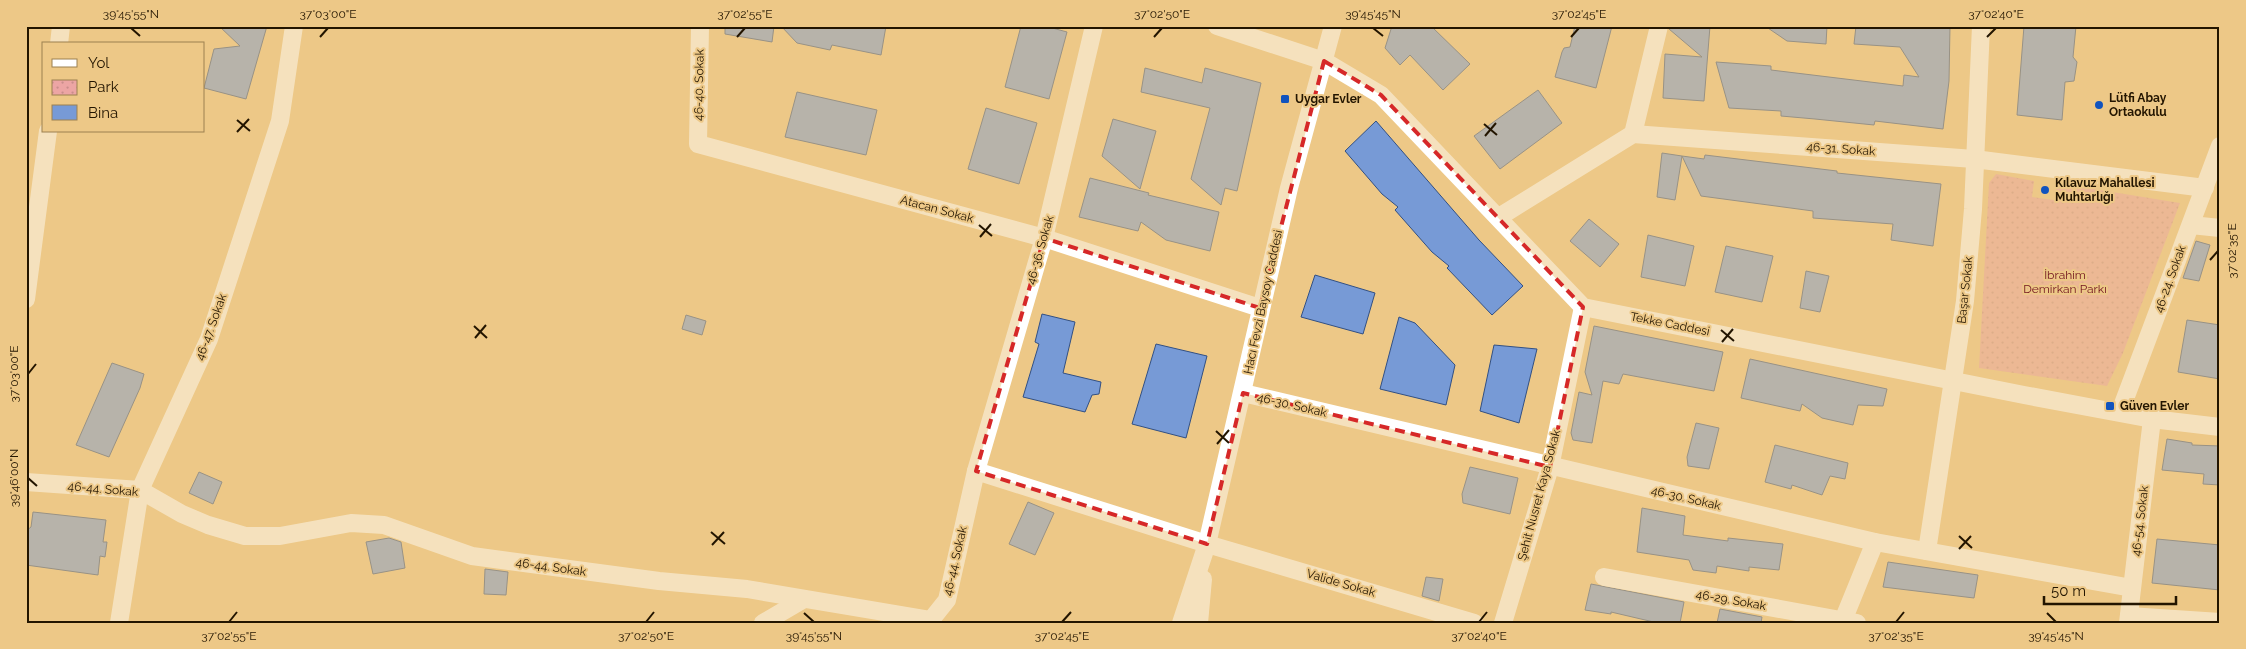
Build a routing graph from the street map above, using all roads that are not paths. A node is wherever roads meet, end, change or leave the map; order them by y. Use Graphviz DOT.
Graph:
graph roads {
  1 [pos="61,26"];
  2 [pos="294,26"];
  3 [pos="700,26"];
  4 [pos="1094,26"];
  5 [pos="1217,26"];
  6 [pos="1333,26"];
  7 [pos="1337,26"];
  8 [pos="1659,26"];
  9 [pos="1981,26"];
  10 [pos="59,42"];
  11 [pos="1324,61"];
  12 [pos="48,132"];
  13 [pos="1633,134"];
  14 [pos="698,144"];
  15 [pos="2220,146"];
  16 [pos="1974,159"];
  17 [pos="2205,188"];
  18 [pos="1499,217"];
  19 [pos="2191,225"];
  20 [pos="2220,228"];
  21 [pos="1044,238"];
  22 [pos="26,298"];
  23 [pos="1583,307"];
  24 [pos="1260,308"];
  25 [pos="1954,380"];
  26 [pos="1243,393"];
  27 [pos="2120,412"];
  28 [pos="2152,419"];
  29 [pos="2220,427"];
  30 [pos="1550,467"];
  31 [pos="976,471"];
  32 [pos="26,482"];
  33 [pos="140,490"];
  34 [pos="1876,542"];
  35 [pos="1207,544"];
  36 [pos="1927,551"];
  37 [pos="1604,577"];
  38 [pos="2132,588"];
  39 [pos="804,599"];
  40 [pos="2128,620"];
  41 [pos="1848,622"];
  42 [pos="2220,622"];
  43 [pos="119,623"];
  44 [pos="763,623"];
  45 [pos="1181,623"];
  46 [pos="1199,623"];
  47 [pos="1474,623"];
  48 [pos="1503,623"];
  1 -- 10 [label="street"];
  2 -- 33 [label="street, 46-47. Sokak"];
  3 -- 14 [label="street, 46-40. Sokak"];
  4 -- 21 [label="street, 46-36. Sokak"];
  5 -- 11 [label="street"];
  6 -- 11 [label="street, Hacı Fevzi Baysoy Caddesi"];
  7 -- 11 [label="street, Hacı Fevzi Baysoy Caddesi"];
  8 -- 13 [label="street"];
  9 -- 16 [label="street, Başar Sokak"];
  11 -- 18 [label="street"];
  11 -- 24 [label="street, Hacı Fevzi Baysoy Caddesi"];
  12 -- 22 [label="street"];
  13 -- 16 [label="street, 46-31. Sokak"];
  13 -- 18 [label="street"];
  14 -- 21 [label="street, Atacan Sokak"];
  15 -- 17 [label="street, 46-24. Sokak"];
  16 -- 17 [label="street, 46-31. Sokak"];
  16 -- 25 [label="street, Başar Sokak"];
  17 -- 19 [label="street, 46-24. Sokak"];
  18 -- 23 [label="street"];
  19 -- 20 [label="street"];
  19 -- 27 [label="street, 46-24. Sokak"];
  21 -- 24 [label="street, Atacan Sokak"];
  21 -- 31 [label="street, 46-36. Sokak"];
  23 -- 25 [label="street, Tekke Caddesi"];
  23 -- 30 [label="street, Şehit Nusret Kaya Sokak"];
  24 -- 26 [label="street, Hacı Fevzi Baysoy Caddesi"];
  25 -- 27 [label="street, Tekke Caddesi"];
  25 -- 36 [label="street, Başar Sokak"];
  26 -- 30 [label="street, 46-30. Sokak"];
  26 -- 35 [label="street, Hacı Fevzi Baysoy Caddesi"];
  27 -- 28 [label="street, Tekke Caddesi"];
  28 -- 29 [label="street, Tekke Caddesi"];
  28 -- 38 [label="street, 46-54. Sokak"];
  30 -- 34 [label="street, 46-30. Sokak"];
  30 -- 48 [label="street, Şehit Nusret Kaya Sokak"];
  31 -- 35 [label="street, Valide Sokak"];
  31 -- 39 [label="street, 46-44. Sokak"];
  32 -- 33 [label="street, 46-44. Sokak"];
  33 -- 39 [label="street, 46-44. Sokak"];
  33 -- 43 [label="street, 46-47. Sokak"];
  34 -- 36 [label="street, 46-30. Sokak"];
  34 -- 41 [label="street"];
  35 -- 45 [label="street, Hacı Fevzi Baysoy Caddesi"];
  35 -- 46 [label="street, Hacı Fevzi Baysoy Caddesi"];
  35 -- 47 [label="street, Valide Sokak"];
  36 -- 38 [label="street, 46-30. Sokak"];
  37 -- 41 [label="street, 46-29. Sokak"];
  38 -- 40 [label="street, 46-54. Sokak"];
  39 -- 44 [label="street"];
  40 -- 42 [label="street"];
}
